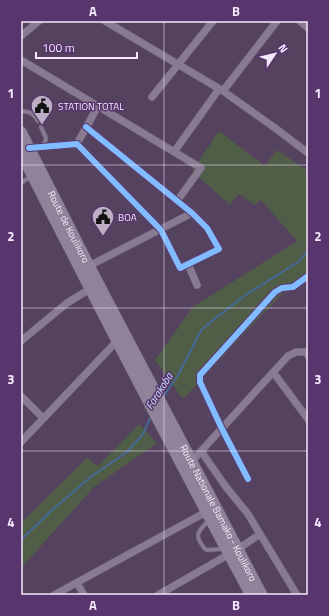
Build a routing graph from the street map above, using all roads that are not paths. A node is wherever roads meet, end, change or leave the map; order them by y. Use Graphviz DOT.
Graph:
graph roads {
  1 [pos="105,21"];
  2 [pos="213,21"];
  3 [pos="277,21"];
  4 [pos="300,21"];
  5 [pos="35,22"];
  6 [pos="308,28"];
  7 [pos="24,34"];
  8 [pos="21,60"];
  9 [pos="178,64"];
  10 [pos="221,90"];
  11 [pos="152,96"];
  12 [pos="98,106"];
  13 [pos="21,111"];
  14 [pos="38,121"];
  15 [pos="41,127"];
  16 [pos="86,127"];
  17 [pos="21,132"];
  18 [pos="77,144"];
  19 [pos="41,146"];
  20 [pos="25,150"];
  21 [pos="174,152"];
  22 [pos="308,153"];
  23 [pos="32,176"];
  24 [pos="21,183"];
  25 [pos="177,201"];
  26 [pos="192,213"];
  27 [pos="161,230"];
  28 [pos="188,264"];
  29 [pos="89,266"];
  30 [pos="308,276"];
  31 [pos="198,285"];
  32 [pos="90,289"];
  33 [pos="114,323"];
  34 [pos="121,338"];
  35 [pos="21,341"];
  36 [pos="308,355"];
  37 [pos="273,372"];
  38 [pos="21,396"];
  39 [pos="43,418"];
  40 [pos="308,419"];
  41 [pos="222,429"];
  42 [pos="170,432"];
  43 [pos="21,442"];
  44 [pos="201,452"];
  45 [pos="192,461"];
  46 [pos="248,479"];
  47 [pos="208,515"];
  48 [pos="260,534"];
  49 [pos="231,551"];
  50 [pos="77,583"];
  51 [pos="167,593"];
  52 [pos="54,595"];
  53 [pos="84,595"];
  54 [pos="158,595"];
  55 [pos="251,595"];
  56 [pos="262,595"];
  57 [pos="297,595"];
  1 -- 9 [label="street"];
  2 -- 9 [label="street"];
  3 -- 10 [label="street"];
  4 -- 6 [label="street"];
  5 -- 7 [label="street"];
  8 -- 12 [label="street"];
  9 -- 10 [label="street"];
  9 -- 11 [label="street"];
  10 -- 21 [label="street"];
  10 -- 22 [label="street"];
  12 -- 16 [label="street"];
  12 -- 21 [label="street"];
  13 -- 14 [label="lane"];
  15 -- 19 [label="lane"];
  16 -- 18 [label="street"];
  16 -- 25 [label="street"];
  17 -- 20 [label="main road, Route de Koulikoro"];
  18 -- 19 [label="street"];
  18 -- 27 [label="street"];
  19 -- 20 [label="street"];
  20 -- 23 [label="main road, Route de Koulikoro"];
  20 -- 29 [label="main road, Route de Koulikoro"];
  21 -- 25 [label="street"];
  23 -- 24 [label="lane"];
  23 -- 32 [label="main road, Route de Koulikoro"];
  25 -- 26 [label="street"];
  26 -- 27 [label="street"];
  26 -- 28 [label="street"];
  27 -- 28 [label="street"];
  27 -- 29 [label="street"];
  28 -- 31 [label="street"];
  29 -- 33 [label="main road, Route de Koulikoro"];
  30 -- 41 [label="street"];
  32 -- 33 [label="main road, Route de Koulikoro"];
  32 -- 35 [label="street"];
  33 -- 34 [label="main road"];
  34 -- 39 [label="street"];
  34 -- 42 [label="main road"];
  36 -- 37 [label="street"];
  37 -- 40 [label="street"];
  37 -- 41 [label="street"];
  38 -- 39 [label="street"];
  39 -- 43 [label="street"];
  41 -- 44 [label="street"];
  41 -- 46 [label="street"];
  42 -- 45 [label="main road, Route Nationale Bamako - Koulikoro"];
  42 -- 47 [label="main road, Route Nationale Bamako - Koulikoro"];
  44 -- 45 [label="street"];
  44 -- 48 [label="street"];
  45 -- 49 [label="main road, Route Nationale Bamako - Koulikoro"];
  47 -- 49 [label="main road, Route Nationale Bamako - Koulikoro"];
  47 -- 49 [label="lane"];
  47 -- 50 [label="street"];
  48 -- 49 [label="street"];
  48 -- 57 [label="street"];
  49 -- 51 [label="street"];
  49 -- 55 [label="main road, Route Nationale Bamako - Koulikoro"];
  49 -- 56 [label="main road, Route Nationale Bamako - Koulikoro"];
  50 -- 52 [label="street"];
  50 -- 53 [label="street"];
  51 -- 54 [label="street"];
}
